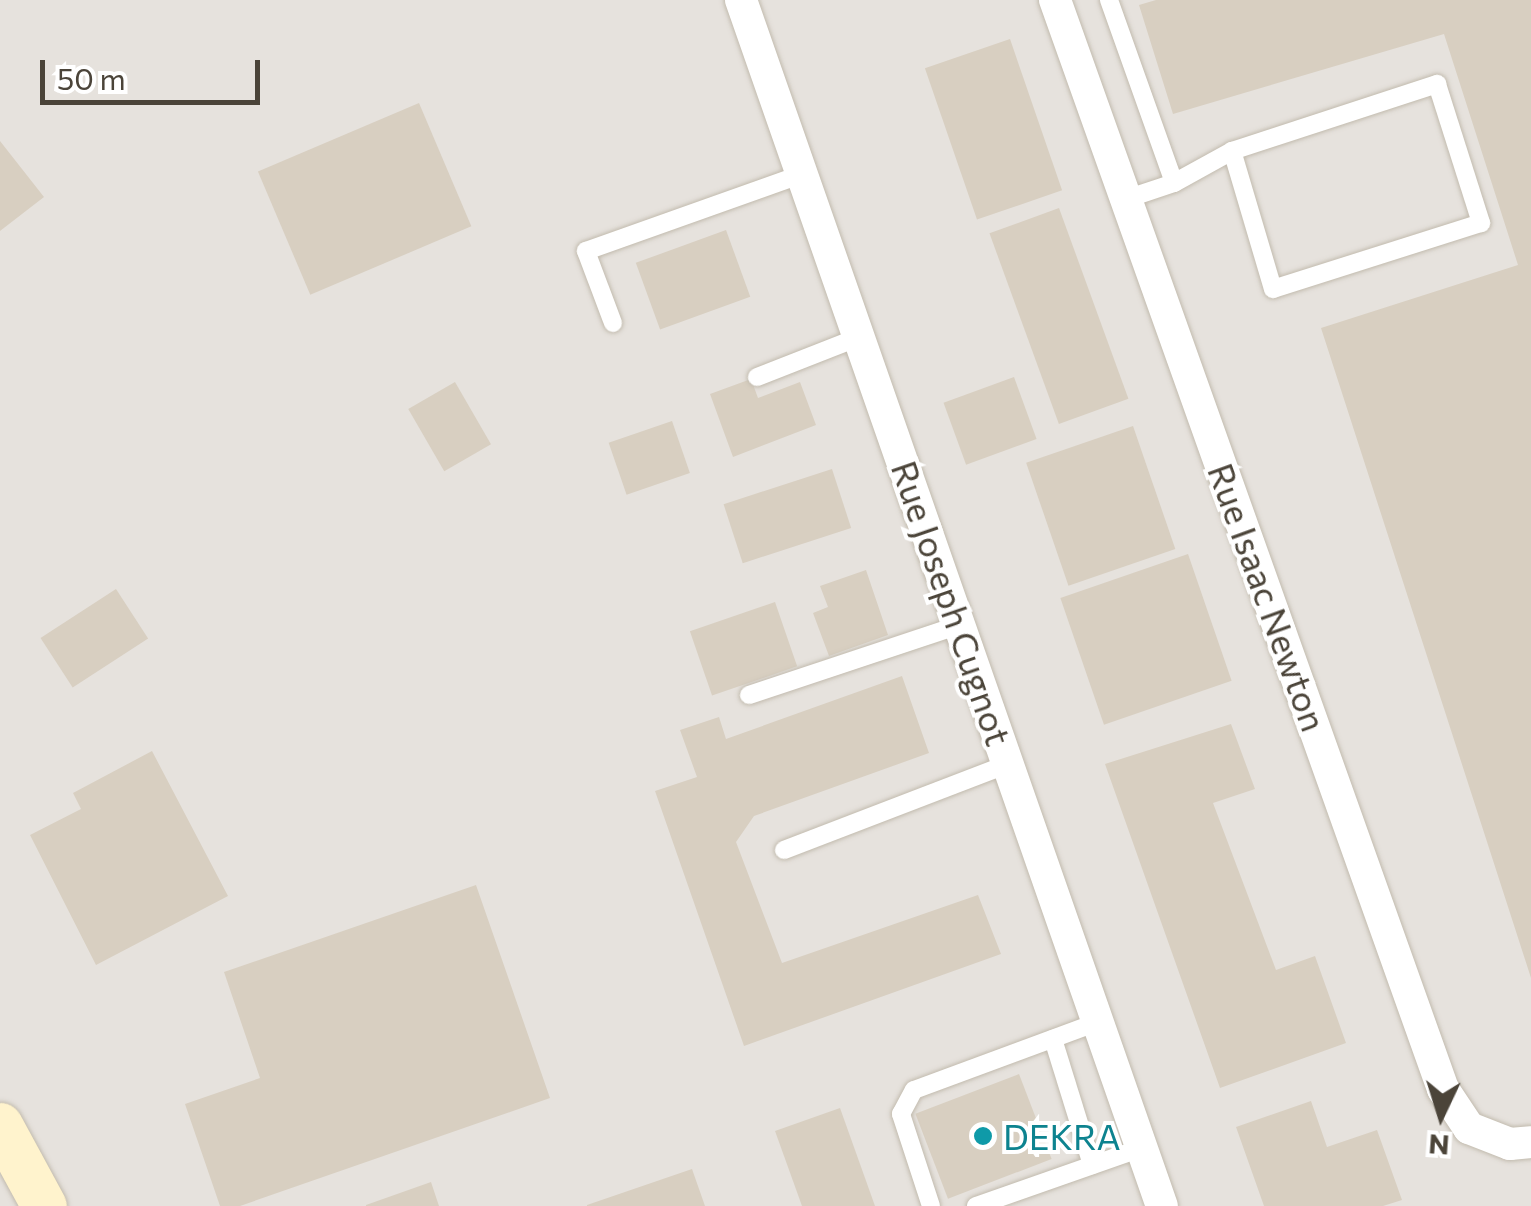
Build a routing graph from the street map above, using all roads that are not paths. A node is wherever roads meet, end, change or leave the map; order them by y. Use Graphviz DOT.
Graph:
graph roads {
  1 [pos="741,0"];
  2 [pos="1055,0"];
  3 [pos="1109,0"];
  4 [pos="1232,151"];
  5 [pos="802,174"];
  6 [pos="1174,182"];
  7 [pos="1126,200"];
  8 [pos="613,324"];
  9 [pos="859,337"];
  10 [pos="757,377"];
  11 [pos="959,625"];
  12 [pos="749,695"];
  13 [pos="1008,764"];
  14 [pos="784,850"];
  15 [pos="1098,1022"];
  16 [pos="1053,1039"];
  17 [pos="0,1124"];
  18 [pos="1531,1142"];
  19 [pos="1142,1148"];
  20 [pos="1092,1165"];
  21 [pos="44,1206"];
  22 [pos="931,1206"];
  23 [pos="976,1206"];
  24 [pos="1162,1206"];
  1 -- 5 [label="street, Rue Joseph Cugnot"];
  2 -- 7 [label="street, Rue Isaac Newton"];
  3 -- 6 [label="lane"];
  4 -- 4 [label="lane"];
  4 -- 6 [label="lane"];
  5 -- 8 [label="lane"];
  5 -- 9 [label="street, Rue Joseph Cugnot"];
  6 -- 7 [label="lane"];
  7 -- 18 [label="street, Rue Isaac Newton"];
  9 -- 10 [label="lane"];
  9 -- 11 [label="street, Rue Joseph Cugnot"];
  11 -- 12 [label="lane"];
  11 -- 13 [label="street, Rue Joseph Cugnot"];
  13 -- 14 [label="lane"];
  13 -- 15 [label="street, Rue Joseph Cugnot"];
  15 -- 16 [label="lane"];
  15 -- 19 [label="street, Rue Joseph Cugnot"];
  16 -- 20 [label="lane"];
  16 -- 22 [label="lane"];
  17 -- 21 [label="street"];
  19 -- 20 [label="lane"];
  19 -- 24 [label="street, Rue Joseph Cugnot"];
  20 -- 23 [label="lane"];
}
